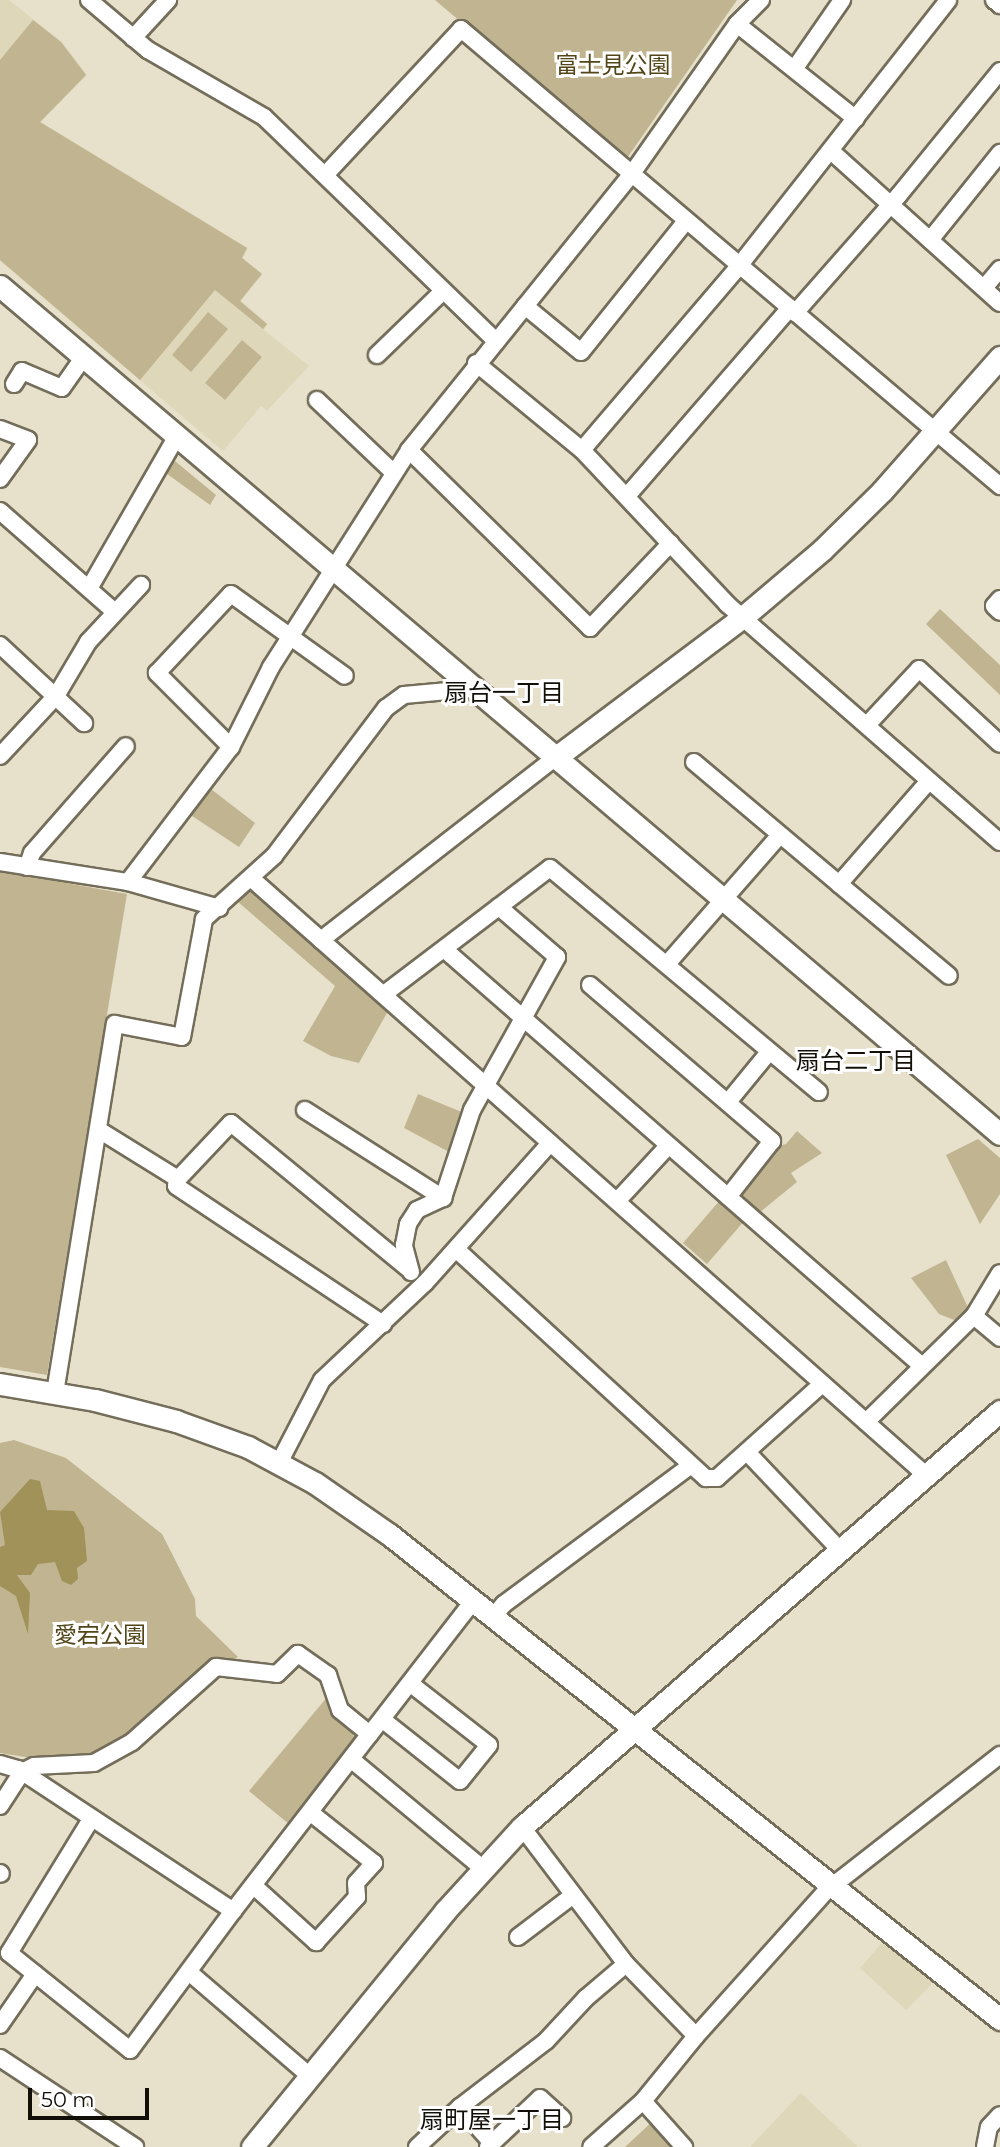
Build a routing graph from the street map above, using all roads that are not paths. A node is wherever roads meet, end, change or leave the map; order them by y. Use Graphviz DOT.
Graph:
graph roads {
  1 [pos="89,0"];
  2 [pos="168,0"];
  3 [pos="761,0"];
  4 [pos="842,0"];
  5 [pos="947,0"];
  6 [pos="994,0"];
  7 [pos="1000,5"];
  8 [pos="737,24"];
  9 [pos="133,38"];
  10 [pos="795,68"];
  11 [pos="1000,71"];
  12 [pos="856,119"];
  13 [pos="831,151"];
  14 [pos="1000,152"];
  15 [pos="326,174"];
  16 [pos="631,175"];
  17 [pos="889,203"];
  18 [pos="686,221"];
  19 [pos="930,240"];
  20 [pos="739,266"];
  21 [pos="1000,269"];
  22 [pos="0,286"];
  23 [pos="984,288"];
  24 [pos="443,291"];
  25 [pos="1000,303"];
  26 [pos="525,306"];
  27 [pos="792,311"];
  28 [pos="496,341"];
  29 [pos="377,355"];
  30 [pos="1000,357"];
  31 [pos="83,358"];
  32 [pos="476,363"];
  33 [pos="15,384"];
  34 [pos="317,400"];
  35 [pos="0,429"];
  36 [pos="936,432"];
  37 [pos="177,436"];
  38 [pos="409,450"];
  39 [pos="582,450"];
  40 [pos="393,472"];
  41 [pos="0,478"];
  42 [pos="1000,486"];
  43 [pos="627,496"];
  44 [pos="0,511"];
  45 [pos="671,543"];
  46 [pos="333,570"];
  47 [pos="141,585"];
  48 [pos="90,587"];
  49 [pos="1000,599"];
  50 [pos="115,612"];
  51 [pos="1000,612"];
  52 [pos="743,617"];
  53 [pos="289,639"];
  54 [pos="0,645"];
  55 [pos="345,676"];
  56 [pos="468,683"];
  57 [pos="55,696"];
  58 [pos="84,723"];
  59 [pos="867,725"];
  60 [pos="1000,744"];
  61 [pos="126,746"];
  62 [pos="231,747"];
  63 [pos="0,756"];
  64 [pos="555,758"];
  65 [pos="694,762"];
  66 [pos="929,781"];
  67 [pos="780,835"];
  68 [pos="1000,842"];
  69 [pos="0,862"];
  70 [pos="27,867"];
  71 [pos="252,879"];
  72 [pos="128,882"];
  73 [pos="839,884"];
  74 [pos="724,899"];
  75 [pos="499,907"];
  76 [pos="219,908"];
  77 [pos="321,940"];
  78 [pos="444,949"];
  79 [pos="667,964"];
  80 [pos="949,976"];
  81 [pos="590,985"];
  82 [pos="384,994"];
  83 [pos="523,1018"];
  84 [pos="769,1052"];
  85 [pos="487,1083"];
  86 [pos="819,1092"];
  87 [pos="728,1102"];
  88 [pos="305,1110"];
  89 [pos="99,1130"];
  90 [pos="1000,1134"];
  91 [pos="550,1143"];
  92 [pos="668,1146"];
  93 [pos="178,1179"];
  94 [pos="728,1197"];
  95 [pos="443,1198"];
  96 [pos="618,1200"];
  97 [pos="457,1250"];
  98 [pos="411,1272"];
  99 [pos="1000,1273"];
  100 [pos="425,1283"];
  101 [pos="974,1316"];
  102 [pos="383,1324"];
  103 [pos="1000,1338"];
  104 [pos="922,1366"];
  105 [pos="0,1384"];
  106 [pos="822,1384"];
  107 [pos="55,1393"];
  108 [pos="1000,1411"];
  109 [pos="866,1422"];
  110 [pos="747,1452"];
  111 [pos="279,1463"];
  112 [pos="691,1465"];
  113 [pos="928,1476"];
  114 [pos="841,1551"];
  115 [pos="473,1601"];
  116 [pos="493,1617"];
  117 [pos="411,1684"];
  118 [pos="383,1720"];
  119 [pos="632,1727"];
  120 [pos="370,1734"];
  121 [pos="1000,1755"];
  122 [pos="352,1760"];
  123 [pos="0,1764"];
  124 [pos="22,1772"];
  125 [pos="0,1806"];
  126 [pos="311,1813"];
  127 [pos="92,1819"];
  128 [pos="522,1828"];
  129 [pos="482,1868"];
  130 [pos="835,1885"];
  131 [pos="254,1886"];
  132 [pos="572,1896"];
  133 [pos="233,1911"];
  134 [pos="518,1937"];
  135 [pos="626,1964"];
  136 [pos="190,1973"];
  137 [pos="35,1974"];
  138 [pos="1000,2019"];
  139 [pos="0,2025"];
  140 [pos="696,2036"];
  141 [pos="0,2058"];
  142 [pos="311,2077"];
  143 [pos="643,2101"];
  144 [pos="460,2107"];
  145 [pos="1000,2115"];
  146 [pos="562,2118"];
  147 [pos="490,2145"];
  148 [pos="135,2147"];
  149 [pos="253,2147"];
  150 [pos="417,2147"];
  151 [pos="591,2147"];
  152 [pos="684,2147"];
  153 [pos="985,2147"];
  1 -- 9 [label="street"];
  2 -- 9 [label="street"];
  3 -- 8 [label="street"];
  4 -- 10 [label="street"];
  5 -- 12 [label="street"];
  6 -- 7 [label="street"];
  8 -- 10 [label="street"];
  8 -- 16 [label="street"];
  9 -- 15 [label="street"];
  10 -- 12 [label="street"];
  11 -- 17 [label="street"];
  12 -- 13 [label="street"];
  13 -- 17 [label="street"];
  13 -- 20 [label="street"];
  14 -- 19 [label="street"];
  15 -- 16 [label="street"];
  15 -- 24 [label="street"];
  16 -- 18 [label="street"];
  16 -- 26 [label="street"];
  17 -- 19 [label="street"];
  17 -- 27 [label="street"];
  18 -- 20 [label="street"];
  18 -- 26 [label="street"];
  19 -- 23 [label="street"];
  20 -- 27 [label="street"];
  20 -- 39 [label="street"];
  21 -- 23 [label="street"];
  22 -- 31 [label="street"];
  23 -- 25 [label="street"];
  24 -- 28 [label="street"];
  24 -- 29 [label="street"];
  26 -- 28 [label="street"];
  27 -- 36 [label="street"];
  27 -- 43 [label="street"];
  28 -- 32 [label="street"];
  30 -- 36 [label="street"];
  31 -- 33 [label="street"];
  31 -- 37 [label="street"];
  32 -- 38 [label="street"];
  32 -- 39 [label="street"];
  34 -- 40 [label="street"];
  35 -- 41 [label="street"];
  36 -- 42 [label="street"];
  36 -- 52 [label="street"];
  37 -- 46 [label="street"];
  37 -- 48 [label="street"];
  38 -- 40 [label="street"];
  38 -- 45 [label="street"];
  39 -- 43 [label="street"];
  40 -- 46 [label="street"];
  43 -- 45 [label="street"];
  44 -- 48 [label="street"];
  45 -- 52 [label="street"];
  46 -- 53 [label="street"];
  46 -- 56 [label="street"];
  47 -- 50 [label="street"];
  48 -- 50 [label="street"];
  49 -- 51 [label="street"];
  50 -- 57 [label="street"];
  52 -- 59 [label="street"];
  52 -- 64 [label="street"];
  53 -- 55 [label="street"];
  53 -- 62 [label="street"];
  53 -- 62 [label="street"];
  54 -- 57 [label="street"];
  56 -- 64 [label="street"];
  56 -- 71 [label="street"];
  57 -- 58 [label="street"];
  57 -- 63 [label="street"];
  59 -- 60 [label="street"];
  59 -- 66 [label="street"];
  61 -- 70 [label="street"];
  62 -- 72 [label="street"];
  64 -- 74 [label="street"];
  64 -- 77 [label="street"];
  65 -- 67 [label="street"];
  66 -- 68 [label="street"];
  66 -- 73 [label="street"];
  67 -- 73 [label="street"];
  67 -- 74 [label="street"];
  69 -- 70 [label="street"];
  70 -- 72 [label="street"];
  71 -- 76 [label="street"];
  71 -- 77 [label="street"];
  72 -- 76 [label="street"];
  73 -- 80 [label="street"];
  74 -- 79 [label="street"];
  74 -- 90 [label="street"];
  75 -- 78 [label="street"];
  75 -- 79 [label="street"];
  75 -- 83 [label="street"];
  76 -- 89 [label="street"];
  77 -- 82 [label="street"];
  78 -- 82 [label="street"];
  78 -- 83 [label="street"];
  79 -- 84 [label="street"];
  81 -- 87 [label="street"];
  82 -- 85 [label="street"];
  83 -- 85 [label="street"];
  83 -- 92 [label="street"];
  84 -- 86 [label="street"];
  84 -- 87 [label="street"];
  85 -- 91 [label="street"];
  85 -- 95 [label="street"];
  87 -- 94 [label="street"];
  88 -- 95 [label="street"];
  89 -- 93 [label="street"];
  89 -- 107 [label="street"];
  91 -- 96 [label="street"];
  91 -- 97 [label="street"];
  92 -- 94 [label="street"];
  92 -- 96 [label="street"];
  93 -- 98 [label="street"];
  93 -- 102 [label="street"];
  94 -- 104 [label="street"];
  95 -- 98 [label="street"];
  96 -- 106 [label="street"];
  97 -- 100 [label="street"];
  97 -- 112 [label="street"];
  98 -- 100 [label="street"];
  99 -- 101 [label="street"];
  100 -- 102 [label="street"];
  101 -- 103 [label="street"];
  101 -- 104 [label="street"];
  102 -- 111 [label="street"];
  104 -- 109 [label="street"];
  105 -- 107 [label="street"];
  106 -- 109 [label="street"];
  106 -- 110 [label="street"];
  107 -- 111 [label="street"];
  108 -- 113 [label="street"];
  109 -- 113 [label="street"];
  110 -- 112 [label="street"];
  110 -- 114 [label="street"];
  111 -- 115 [label="street"];
  112 -- 116 [label="street"];
  113 -- 114 [label="street"];
  114 -- 119 [label="street"];
  115 -- 116 [label="street"];
  115 -- 117 [label="street"];
  116 -- 119 [label="street"];
  117 -- 118 [label="street"];
  117 -- 118 [label="street"];
  118 -- 120 [label="street"];
  119 -- 128 [label="street"];
  119 -- 130 [label="street"];
  120 -- 122 [label="street"];
  120 -- 124 [label="street"];
  121 -- 130 [label="street"];
  122 -- 126 [label="street"];
  122 -- 129 [label="street"];
  123 -- 124 [label="street"];
  124 -- 125 [label="street"];
  124 -- 127 [label="street"];
  126 -- 131 [label="street"];
  126 -- 131 [label="street"];
  127 -- 133 [label="street"];
  127 -- 137 [label="street"];
  128 -- 129 [label="street"];
  128 -- 132 [label="street"];
  129 -- 142 [label="street"];
  130 -- 138 [label="street"];
  130 -- 140 [label="street"];
  131 -- 133 [label="street"];
  132 -- 134 [label="street"];
  132 -- 135 [label="street"];
  133 -- 136 [label="street"];
  135 -- 140 [label="street"];
  135 -- 144 [label="street"];
  136 -- 137 [label="street"];
  136 -- 142 [label="street"];
  137 -- 139 [label="street"];
  140 -- 143 [label="street"];
  141 -- 148 [label="street"];
  142 -- 149 [label="street"];
  143 -- 151 [label="street"];
  143 -- 152 [label="street"];
  144 -- 147 [label="street"];
  144 -- 150 [label="street"];
  145 -- 153 [label="street"];
  146 -- 147 [label="street"];
}
